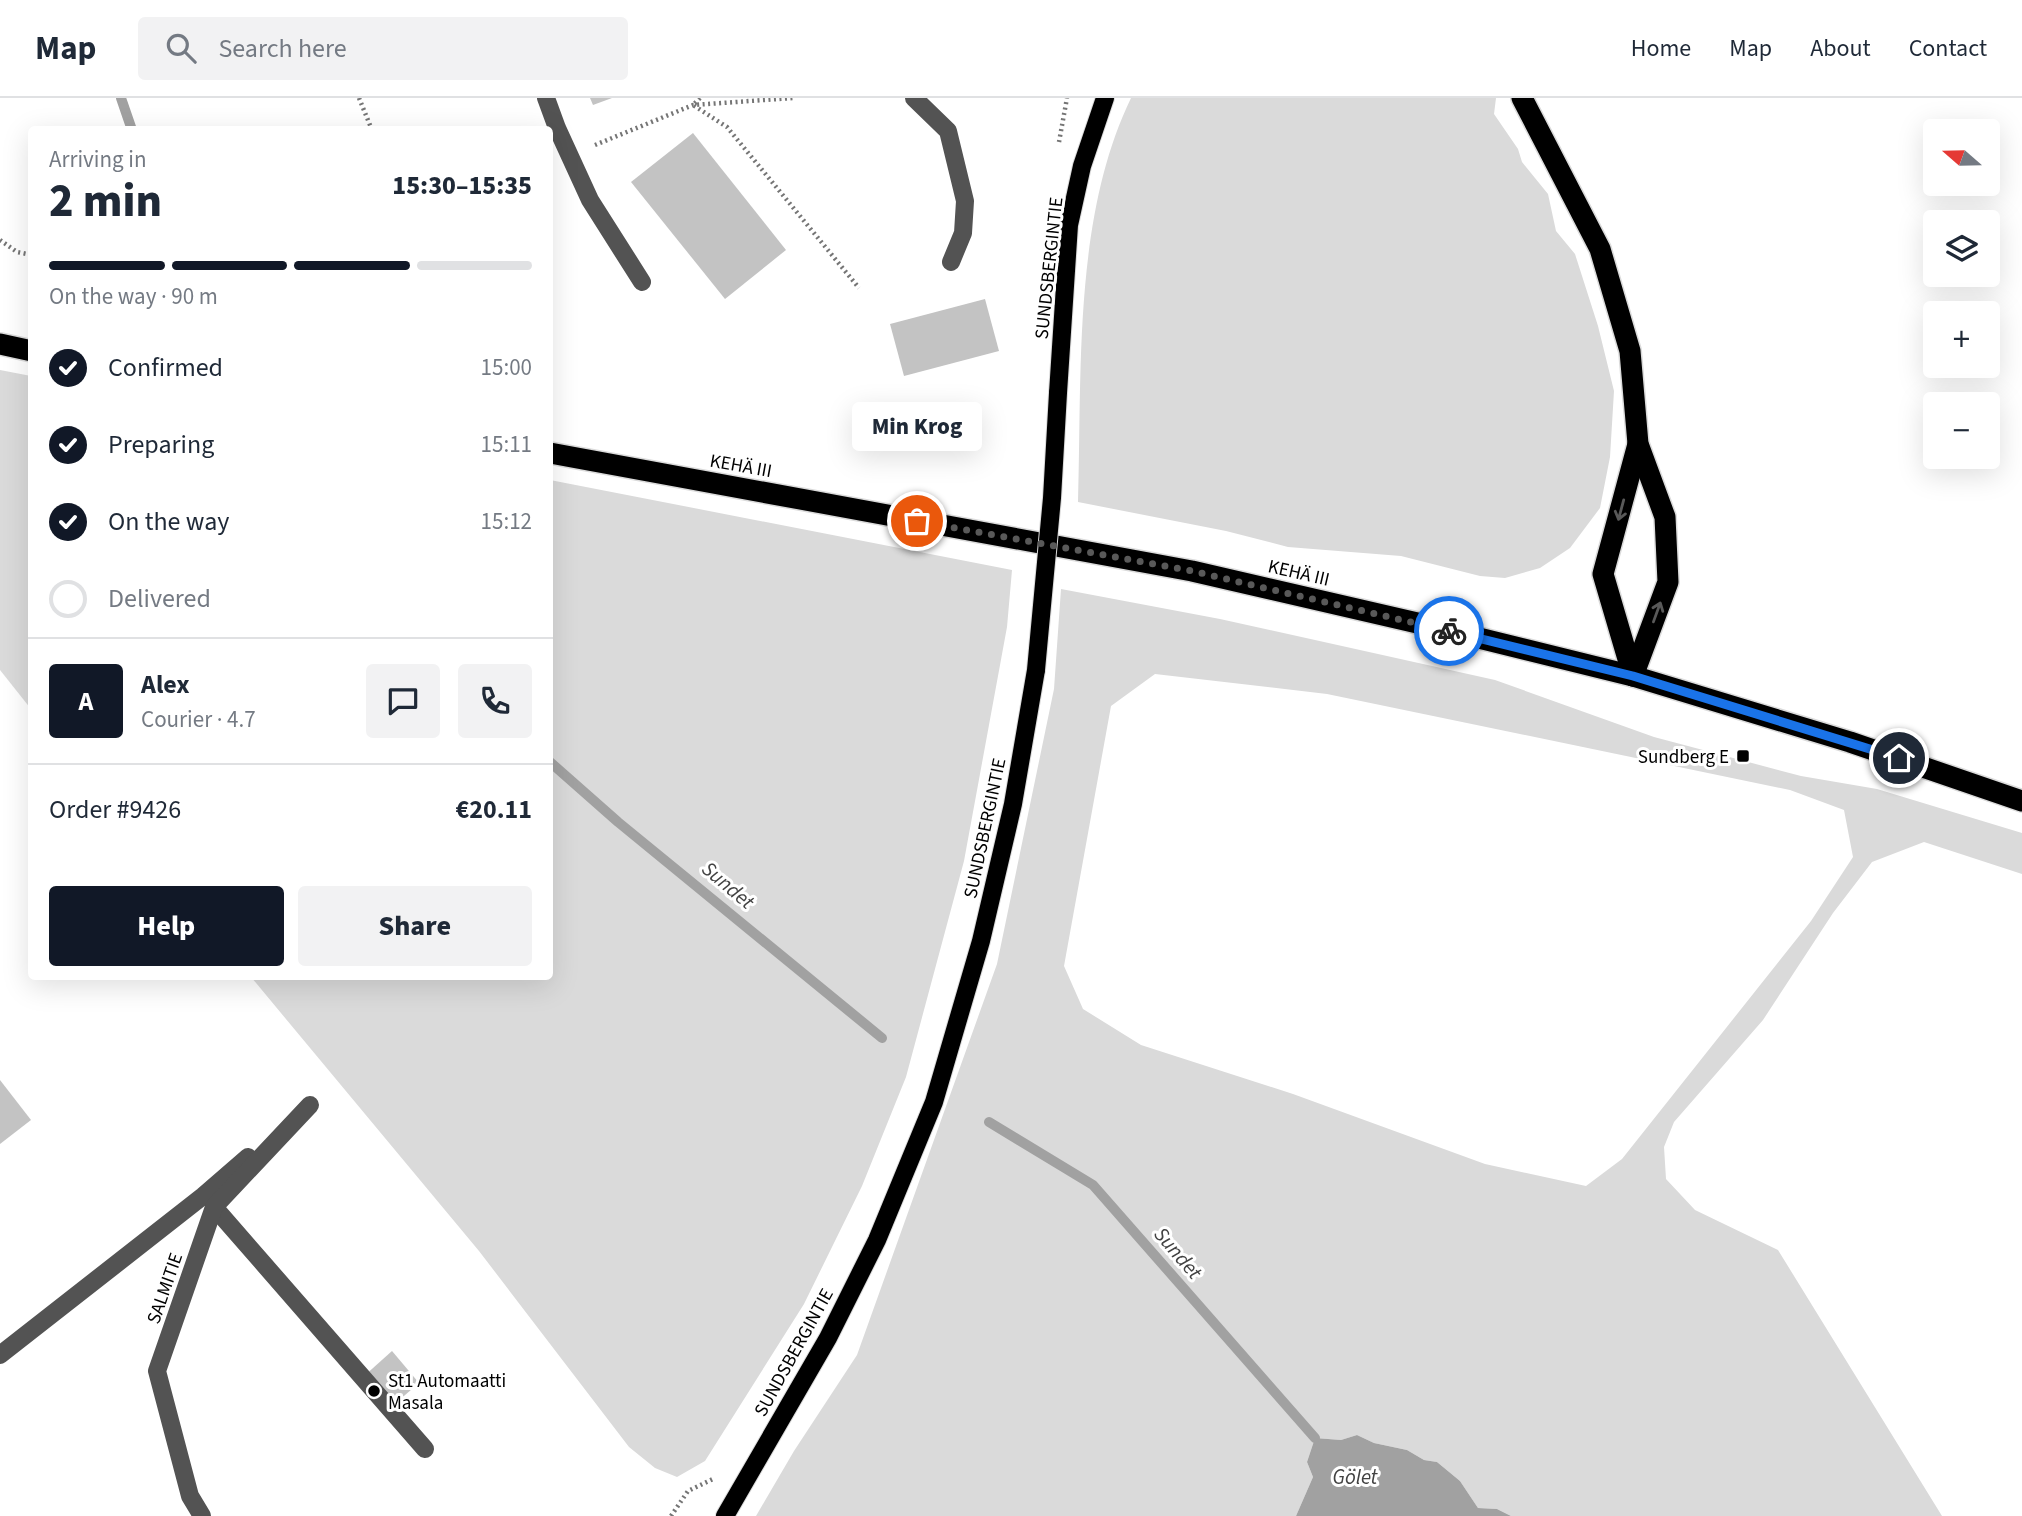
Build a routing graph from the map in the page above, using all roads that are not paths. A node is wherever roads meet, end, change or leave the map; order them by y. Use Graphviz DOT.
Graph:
graph roads {
  1 [pos="546,98"];
  2 [pos="914,98"];
  3 [pos="1105,98"];
  4 [pos="1522,98"];
  5 [pos="951,262"];
  6 [pos="642,282"];
  7 [pos="0,344"];
  8 [pos="28,350"];
  9 [pos="1638,444"];
  10 [pos="553,454"];
  11 [pos="1633,676"];
  12 [pos="2022,801"];
  13 [pos="214,1207"];
  14 [pos="0,1355"];
  15 [pos="425,1449"];
  16 [pos="202,1516"];
  17 [pos="725,1516"];
  1 -- 6 [label="street"];
  2 -- 5 [label="street"];
  3 -- 17 [label="main road, SUNDSBERGINTIE, bridge"];
  4 -- 9 [label="highway"];
  7 -- 8 [label="highway"];
  9 -- 11 [label="highway, one-way"];
  11 -- 9 [label="highway, one-way"];
  10 -- 11 [label="highway, KEHÄ III"];
  11 -- 12 [label="highway, KEHÄ III"];
  13 -- 14 [label="street, SALMITIE"];
  13 -- 15 [label="street"];
  13 -- 16 [label="street, SALMITIE"];
}
